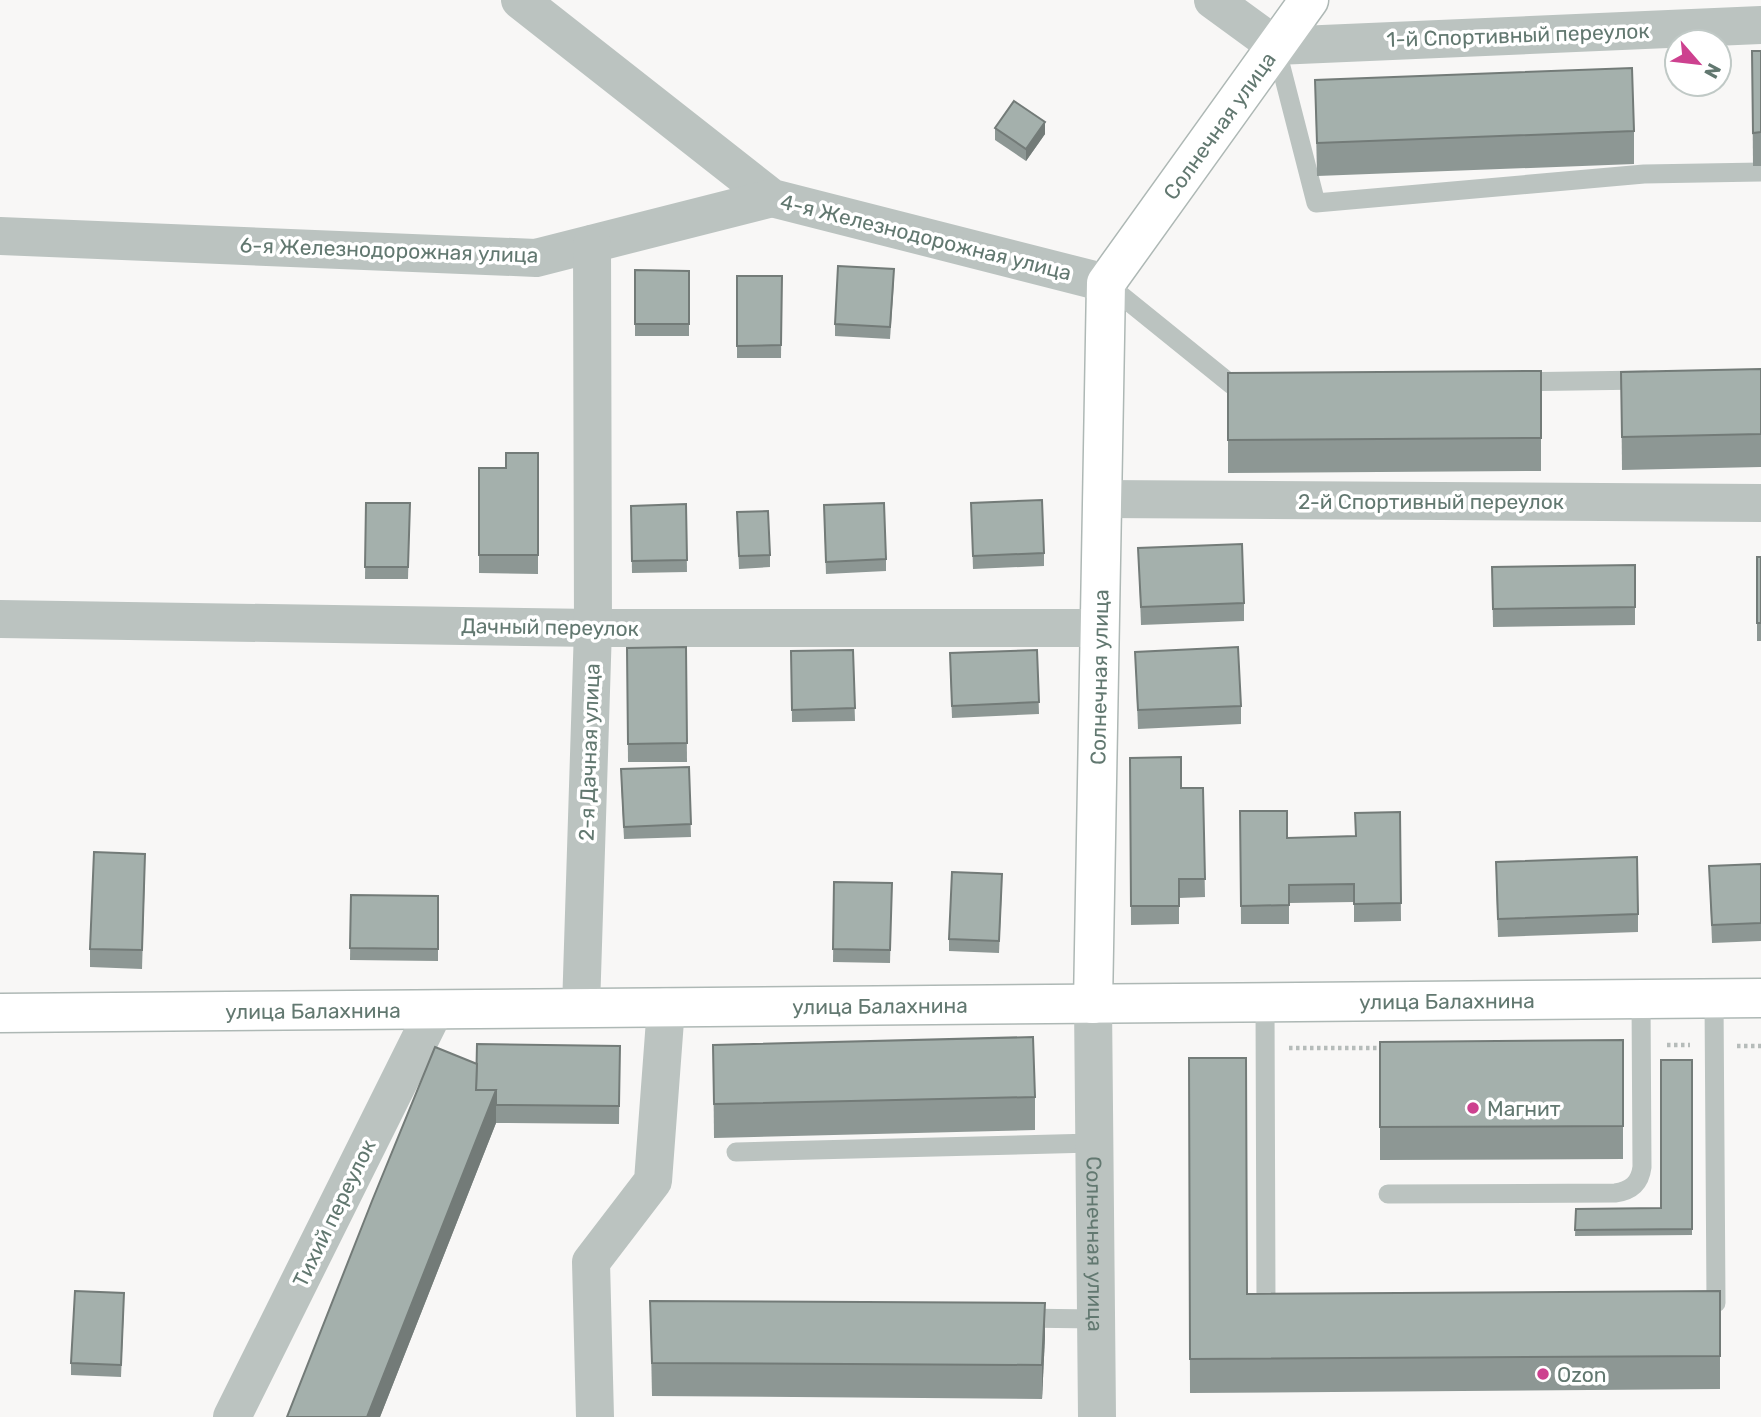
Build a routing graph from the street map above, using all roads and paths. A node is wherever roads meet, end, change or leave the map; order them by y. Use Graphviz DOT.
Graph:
graph roads {
  1 [pos="520,0"];
  2 [pos="1213,0"];
  3 [pos="1309,0"];
  4 [pos="1761,25"];
  5 [pos="1276,46"];
  6 [pos="1761,172"];
  7 [pos="772,198"];
  8 [pos="0,236"];
  9 [pos="592,243"];
  10 [pos="1106,283"];
  11 [pos="1664,380"];
  12 [pos="1497,382"];
  13 [pos="1274,385"];
  14 [pos="1102,499"];
  15 [pos="1761,503"];
  16 [pos="0,619"];
  17 [pos="593,628"];
  18 [pos="1100,628"];
  19 [pos="1714,998"];
  20 [pos="1761,998"];
  21 [pos="1641,999"];
  22 [pos="1265,1002"];
  23 [pos="1093,1004"];
  24 [pos="666,1007"];
  25 [pos="581,1008"];
  26 [pos="435,1009"];
  27 [pos="0,1013"];
  28 [pos="1714,1045"];
  29 [pos="1641,1046"];
  30 [pos="1761,1046"];
  31 [pos="1391,1048"];
  32 [pos="1265,1049"];
  33 [pos="1093,1143"];
  34 [pos="736,1152"];
  35 [pos="1388,1194"];
  36 [pos="1688,1303"];
  37 [pos="1293,1306"];
  38 [pos="999,1318"];
  39 [pos="1096,1319"];
  40 [pos="232,1417"];
  41 [pos="595,1417"];
  42 [pos="1097,1417"];
  1 -- 7 [label="street, 4-я Железнодорожная улица"];
  2 -- 5 [label="street"];
  3 -- 5 [label="street, Солнечная улица"];
  4 -- 5 [label="street, 1-й Спортивный переулок"];
  5 -- 6 [label="lane"];
  5 -- 10 [label="street, Солнечная улица"];
  7 -- 9 [label="street, 6-я Железнодорожная улица"];
  7 -- 10 [label="street, 4-я Железнодорожная улица"];
  8 -- 9 [label="street, 6-я Железнодорожная улица"];
  9 -- 17 [label="street, 2-я Дачная улица"];
  10 -- 13 [label="lane"];
  10 -- 14 [label="street, Солнечная улица"];
  11 -- 12 [label="lane"];
  14 -- 15 [label="street, 2-й Спортивный переулок"];
  14 -- 18 [label="street, Солнечная улица"];
  16 -- 17 [label="street, Дачный переулок"];
  17 -- 18 [label="street, Дачный переулок"];
  17 -- 25 [label="street, 2-я Дачная улица"];
  18 -- 23 [label="street, Солнечная улица"];
  19 -- 20 [label="street, улица Балахнина"];
  19 -- 21 [label="street, улица Балахнина"];
  19 -- 28 [label="lane"];
  21 -- 22 [label="street, улица Балахнина"];
  21 -- 29 [label="lane"];
  22 -- 23 [label="street, улица Балахнина"];
  22 -- 32 [label="lane"];
  23 -- 24 [label="street, улица Балахнина"];
  23 -- 33 [label="street, Солнечная улица"];
  24 -- 25 [label="street, улица Балахнина"];
  24 -- 41 [label="street"];
  25 -- 26 [label="street, улица Балахнина"];
  26 -- 27 [label="street, улица Балахнина"];
  26 -- 40 [label="street, Тихий переулок"];
  28 -- 29 [label="path"];
  28 -- 30 [label="path"];
  28 -- 36 [label="lane"];
  29 -- 35 [label="lane"];
  31 -- 32 [label="path"];
  32 -- 37 [label="lane"];
  33 -- 34 [label="lane"];
  33 -- 39 [label="street, Солнечная улица"];
  38 -- 39 [label="lane"];
  39 -- 42 [label="street, Солнечная улица"];
}
